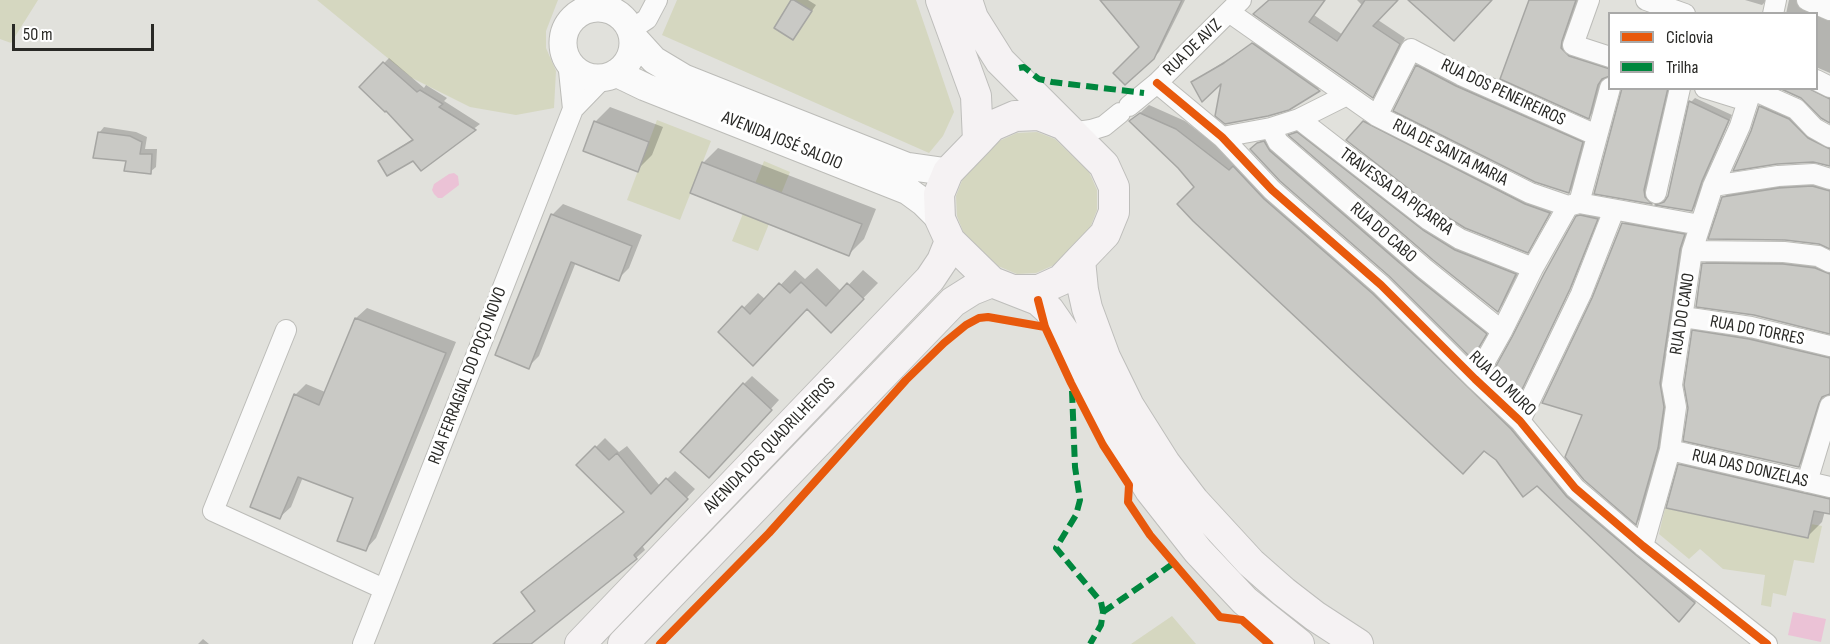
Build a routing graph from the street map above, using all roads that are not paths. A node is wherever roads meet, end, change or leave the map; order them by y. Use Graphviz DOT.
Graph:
graph roads {
  1 [pos="657,0"];
  2 [pos="941,0"];
  3 [pos="967,0"];
  4 [pos="1589,0"];
  5 [pos="1646,0"];
  6 [pos="1807,0"];
  7 [pos="1231,4"];
  8 [pos="1685,9"];
  9 [pos="571,10"];
  10 [pos="1830,10"];
  11 [pos="624,20"];
  12 [pos="1608,56"];
  13 [pos="568,61"];
  14 [pos="610,76"];
  15 [pos="1157,82"];
  16 [pos="1609,90"];
  17 [pos="1680,90"];
  18 [pos="1722,90"];
  19 [pos="1750,93"];
  20 [pos="1347,95"];
  21 [pos="573,109"];
  22 [pos="1377,116"];
  23 [pos="1299,119"];
  24 [pos="1066,128"];
  25 [pos="1271,128"];
  26 [pos="1596,135"];
  27 [pos="1222,137"];
  28 [pos="1830,137"];
  29 [pos="978,141"];
  30 [pos="948,172"];
  31 [pos="1830,179"];
  32 [pos="1713,186"];
  33 [pos="1656,193"];
  34 [pos="1574,204"];
  35 [pos="1614,210"];
  36 [pos="1700,225"];
  37 [pos="945,230"];
  38 [pos="1692,251"];
  39 [pos="1080,260"];
  40 [pos="1830,262"];
  41 [pos="1533,268"];
  42 [pos="1003,286"];
  43 [pos="1683,317"];
  44 [pos="286,330"];
  45 [pos="1502,331"];
  46 [pos="1830,346"];
  47 [pos="1475,379"];
  48 [pos="1830,406"];
  49 [pos="1520,421"];
  50 [pos="1670,450"];
  51 [pos="1807,482"];
  52 [pos="1830,488"];
  53 [pos="1644,546"];
  54 [pos="384,589"];
  55 [pos="363,644"];
  56 [pos="580,644"];
  57 [pos="623,644"];
  58 [pos="1299,644"];
  59 [pos="1358,644"];
  60 [pos="1767,644"];
  1 -- 11 [label="street"];
  2 -- 29 [label="main road"];
  3 -- 24 [label="main road"];
  4 -- 12 [label="street"];
  5 -- 8 [label="street"];
  6 -- 10 [label="street"];
  7 -- 15 [label="street, RUA DE AVIZ"];
  7 -- 20 [label="street, RUA DE SANTA MARIA"];
  9 -- 11 [label="main road"];
  9 -- 13 [label="main road"];
  11 -- 14 [label="main road"];
  11 -- 30 [label="main road, AVENIDA JOSÉ SALOIO"];
  13 -- 14 [label="main road"];
  13 -- 21 [label="street"];
  14 -- 21 [label="street"];
  14 -- 37 [label="main road, AVENIDA JOSÉ SALOIO"];
  15 -- 24 [label="street, RUA DE AVIZ"];
  15 -- 27 [label="street, RUA DO MURO"];
  16 -- 26 [label="street"];
  17 -- 33 [label="street"];
  18 -- 19 [label="street"];
  19 -- 28 [label="street"];
  19 -- 32 [label="street, RUA DO CANO"];
  20 -- 22 [label="street, RUA DE SANTA MARIA"];
  20 -- 23 [label="street"];
  21 -- 54 [label="street, RUA FERRAGIAL DO POÇO NOVO"];
  22 -- 26 [label="street, RUA DOS PENEIREIROS"];
  22 -- 34 [label="street, RUA DE SANTA MARIA"];
  23 -- 25 [label="street"];
  23 -- 41 [label="street, TRAVESSA DA PIÇARRA"];
  24 -- 29 [label="main road"];
  24 -- 39 [label="main road"];
  25 -- 27 [label="street"];
  25 -- 45 [label="street, RUA DO CABO"];
  26 -- 34 [label="street"];
  27 -- 47 [label="street, RUA DO MURO"];
  29 -- 30 [label="main road"];
  30 -- 37 [label="main road"];
  31 -- 32 [label="street"];
  32 -- 36 [label="street, RUA DO CANO"];
  34 -- 35 [label="street, RUA DE SANTA MARIA"];
  34 -- 41 [label="street"];
  35 -- 36 [label="street, RUA DE SANTA MARIA"];
  35 -- 49 [label="street"];
  36 -- 38 [label="street, RUA DO CANO"];
  37 -- 42 [label="main road"];
  37 -- 56 [label="main road, AVENIDA DOS QUADRILHEIROS"];
  38 -- 40 [label="street"];
  38 -- 43 [label="street, RUA DO CANO"];
  39 -- 42 [label="main road"];
  39 -- 59 [label="main road"];
  41 -- 45 [label="street"];
  42 -- 57 [label="main road, AVENIDA DOS QUADRILHEIROS"];
  42 -- 58 [label="main road"];
  43 -- 46 [label="street, RUA DO TORRES"];
  43 -- 50 [label="street, RUA DO CANO"];
  44 -- 54 [label="street"];
  45 -- 47 [label="street"];
  47 -- 49 [label="street, RUA DO MURO"];
  48 -- 51 [label="street"];
  49 -- 53 [label="street, RUA DO MURO"];
  50 -- 51 [label="street, RUA DAS DONZELAS"];
  50 -- 53 [label="street, RUA DO CANO"];
  51 -- 52 [label="street, RUA DAS DONZELAS"];
  53 -- 60 [label="street, RUA DO MURO"];
  54 -- 55 [label="street, RUA FERRAGIAL DO POÇO NOVO"];
}
